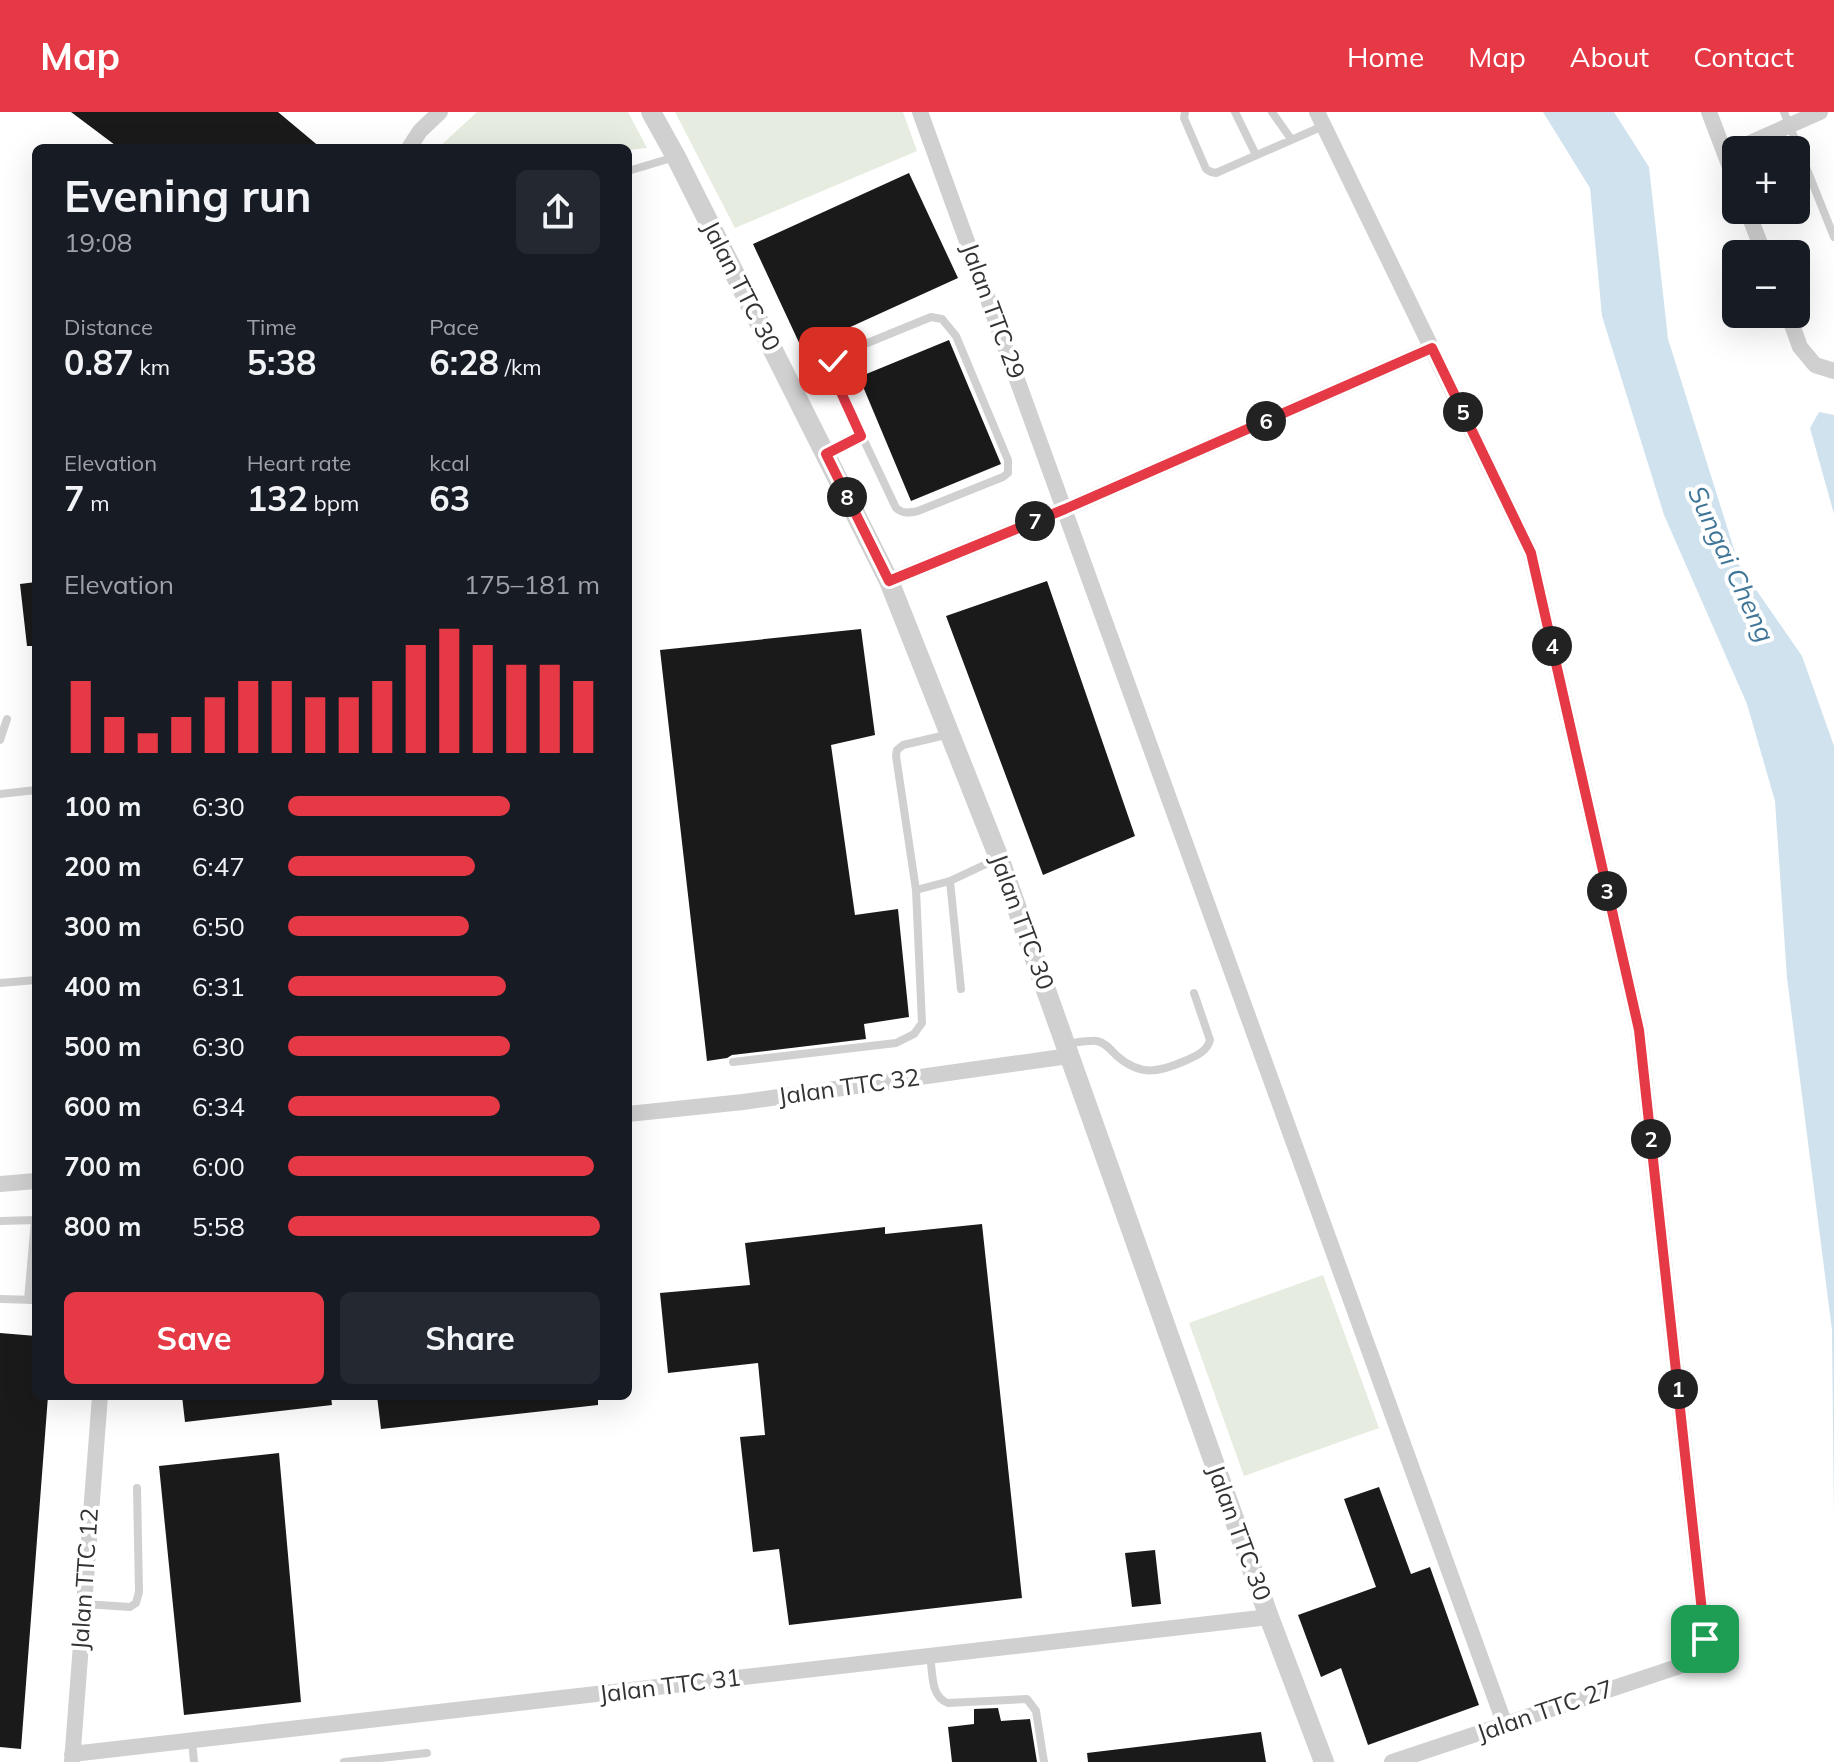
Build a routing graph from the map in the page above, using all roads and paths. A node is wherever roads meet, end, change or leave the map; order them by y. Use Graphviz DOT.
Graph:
graph roads {
  1 [pos="440,112"];
  2 [pos="651,112"];
  3 [pos="920,112"];
  4 [pos="1185,112"];
  5 [pos="1235,112"];
  6 [pos="1272,112"];
  7 [pos="1709,112"];
  8 [pos="1820,112"];
  9 [pos="1320,119"];
  10 [pos="1786,119"];
  11 [pos="1756,136"];
  12 [pos="1291,139"];
  13 [pos="412,144"];
  14 [pos="1722,146"];
  15 [pos="1256,155"];
  16 [pos="676,157"];
  17 [pos="632,170"];
  18 [pos="1834,237"];
  19 [pos="1793,328"];
  20 [pos="1432,348"];
  21 [pos="1834,371"];
  22 [pos="861,436"];
  23 [pos="826,454"];
  24 [pos="1065,509"];
  25 [pos="889,581"];
  26 [pos="7,719"];
  27 [pos="950,734"];
  28 [pos="0,740"];
  29 [pos="32,790"];
  30 [pos="0,794"];
  31 [pos="999,858"];
  32 [pos="950,881"];
  33 [pos="916,890"];
  34 [pos="32,980"];
  35 [pos="0,983"];
  36 [pos="961,989"];
  37 [pos="1194,993"];
  38 [pos="1067,1050"];
  39 [pos="733,1062"];
  40 [pos="632,1114"];
  41 [pos="32,1181"];
  42 [pos="0,1184"];
  43 [pos="32,1220"];
  44 [pos="0,1221"];
  45 [pos="0,1299"];
  46 [pos="32,1300"];
  47 [pos="100,1400"];
  48 [pos="137,1488"];
  49 [pos="83,1604"];
  50 [pos="1269,1617"];
  51 [pos="930,1656"];
  52 [pos="1505,1725"];
  53 [pos="192,1741"];
  54 [pos="427,1753"];
  55 [pos="72,1758"];
  56 [pos="194,1762"];
  57 [pos="344,1762"];
  58 [pos="1044,1762"];
  59 [pos="1324,1762"];
  60 [pos="1392,1762"];
  1 -- 13 [label="street"];
  2 -- 16 [label="street, Jalan TTC 30"];
  3 -- 24 [label="street, Jalan TTC 29"];
  4 -- 15 [label="lane"];
  5 -- 15 [label="lane"];
  6 -- 12 [label="lane"];
  7 -- 14 [label="street"];
  8 -- 10 [label="street"];
  9 -- 12 [label="lane"];
  9 -- 20 [label="street"];
  10 -- 11 [label="street"];
  10 -- 18 [label="lane"];
  12 -- 15 [label="lane"];
  16 -- 17 [label="lane"];
  16 -- 23 [label="street, Jalan TTC 30"];
  19 -- 21 [label="street"];
  20 -- 24 [label="street"];
  20 -- 52 [label="street, Jalan TTC 27"];
  22 -- 22 [label="lane"];
  22 -- 23 [label="lane"];
  23 -- 25 [label="street, Jalan TTC 30"];
  24 -- 25 [label="street"];
  24 -- 52 [label="street, Jalan TTC 29"];
  25 -- 27 [label="street, Jalan TTC 30"];
  26 -- 28 [label="lane"];
  27 -- 31 [label="street, Jalan TTC 30"];
  27 -- 33 [label="lane"];
  29 -- 30 [label="lane"];
  31 -- 32 [label="lane"];
  31 -- 38 [label="street, Jalan TTC 30"];
  32 -- 33 [label="lane"];
  32 -- 36 [label="lane"];
  33 -- 39 [label="lane"];
  34 -- 35 [label="lane"];
  37 -- 38 [label="lane"];
  38 -- 40 [label="street, Jalan TTC 32"];
  38 -- 50 [label="street, Jalan TTC 30"];
  41 -- 42 [label="street"];
  43 -- 44 [label="lane"];
  45 -- 46 [label="lane"];
  47 -- 49 [label="street, Jalan TTC 12"];
  48 -- 49 [label="lane"];
  49 -- 55 [label="street, Jalan TTC 12"];
  50 -- 51 [label="street, Jalan TTC 31"];
  50 -- 59 [label="street, Jalan TTC 30"];
  51 -- 53 [label="street, Jalan TTC 31"];
  51 -- 58 [label="lane"];
  52 -- 60 [label="street, Jalan TTC 27"];
  53 -- 55 [label="street, Jalan TTC 31"];
  53 -- 56 [label="lane"];
  54 -- 57 [label="lane"];
}
